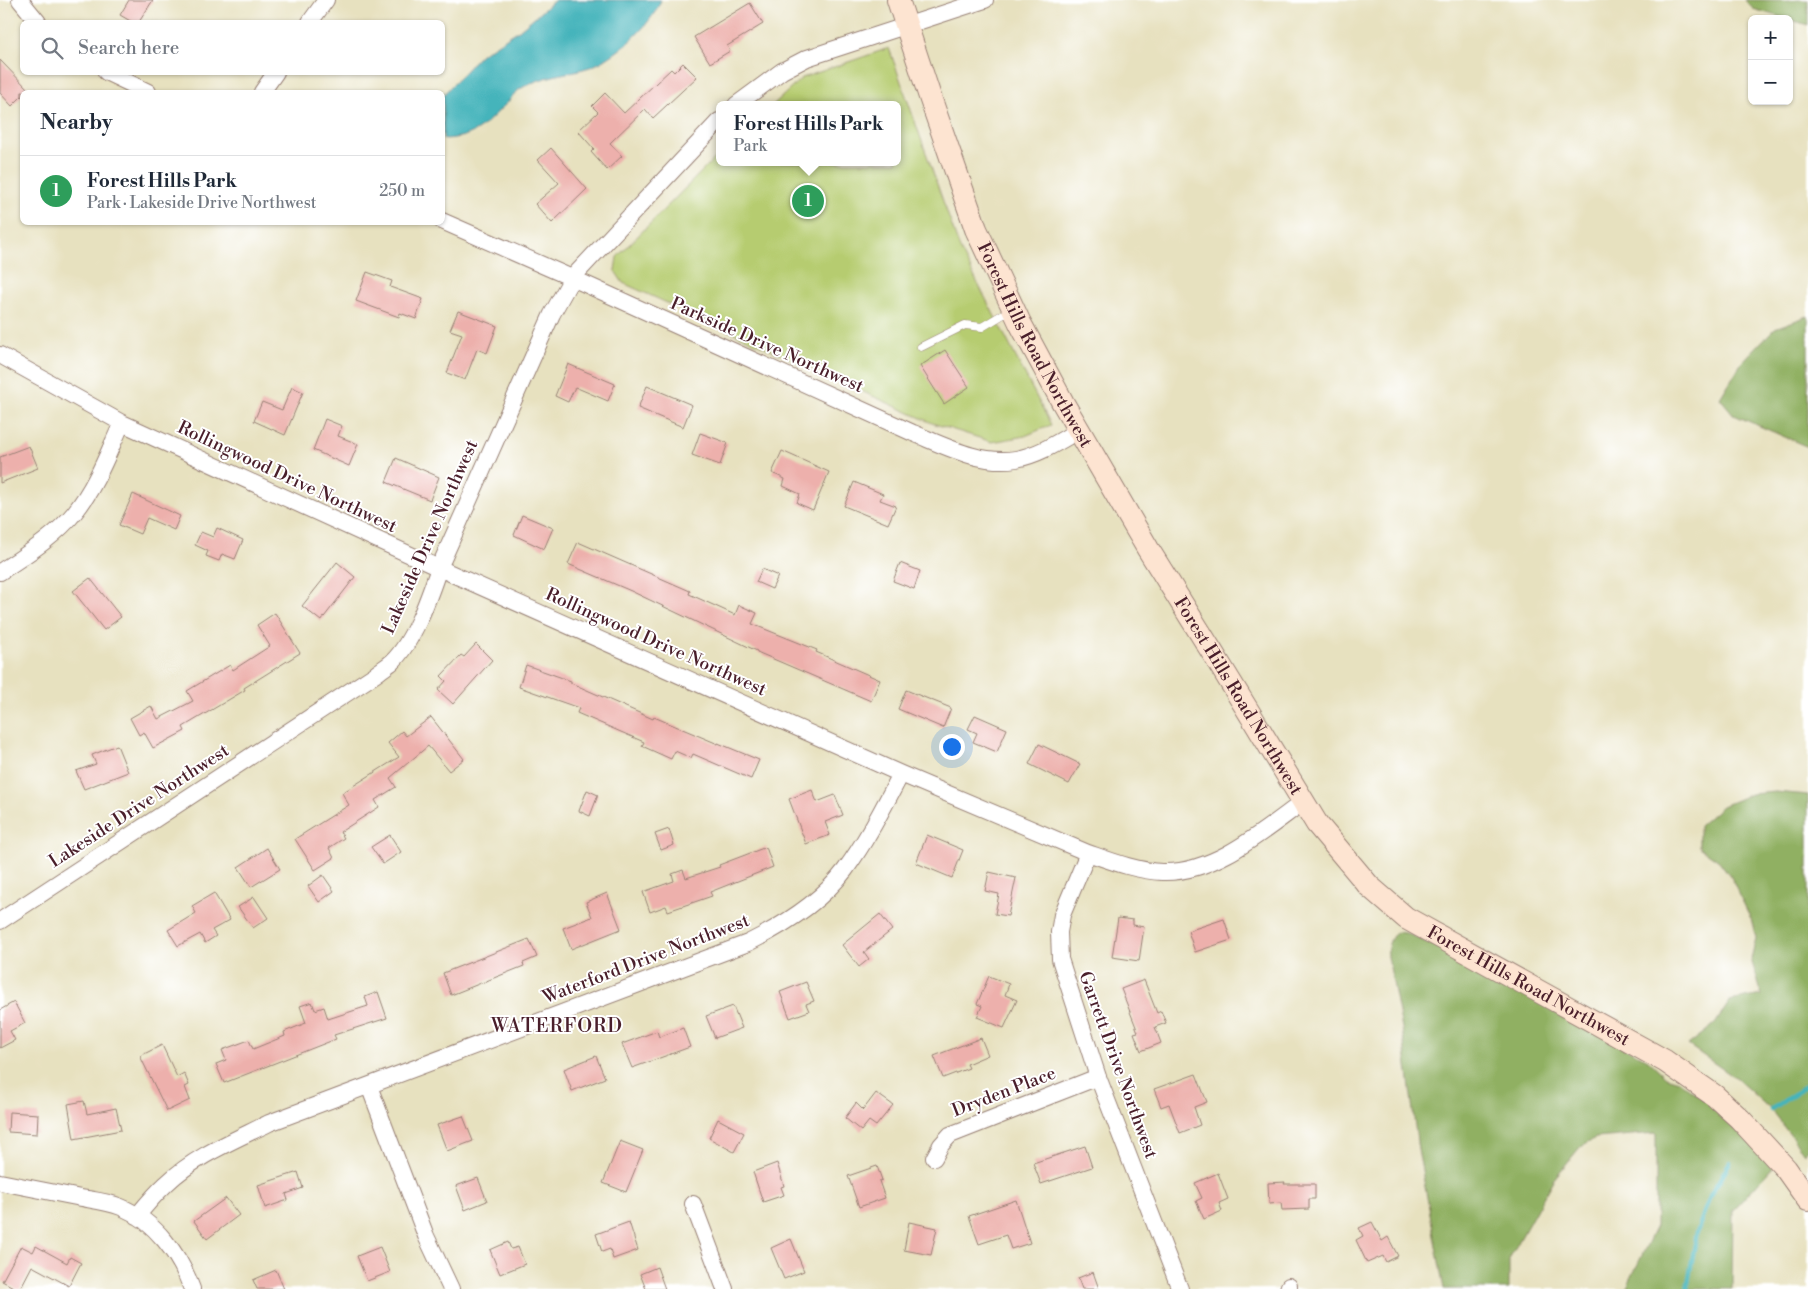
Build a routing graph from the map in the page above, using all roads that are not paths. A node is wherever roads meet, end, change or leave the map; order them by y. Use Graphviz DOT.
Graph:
graph roads {
  1 [pos="20,0"];
  2 [pos="326,0"];
  3 [pos="898,0"];
  4 [pos="986,0"];
  5 [pos="36,20"];
  6 [pos="311,20"];
  7 [pos="907,27"];
  8 [pos="112,75"];
  9 [pos="274,75"];
  10 [pos="144,90"];
  11 [pos="263,90"];
  12 [pos="741,101"];
  13 [pos="716,124"];
  14 [pos="445,222"];
  15 [pos="572,278"];
  16 [pos="1013,308"];
  17 [pos="921,347"];
  18 [pos="0,355"];
  19 [pos="122,423"];
  20 [pos="1079,430"];
  21 [pos="439,568"];
  22 [pos="0,572"];
  23 [pos="901,774"];
  24 [pos="1303,802"];
  25 [pos="1088,853"];
  26 [pos="0,921"];
  27 [pos="1098,1077"];
  28 [pos="368,1086"];
  29 [pos="934,1158"];
  30 [pos="0,1182"];
  31 [pos="1808,1200"];
  32 [pos="693,1204"];
  33 [pos="137,1216"];
  34 [pos="192,1289"];
  35 [pos="451,1289"];
  36 [pos="725,1289"];
  37 [pos="1180,1289"];
  1 -- 5 [label="street"];
  2 -- 6 [label="street"];
  3 -- 7 [label="main road, Forest Hills Road Northwest"];
  4 -- 7 [label="street"];
  7 -- 12 [label="street"];
  7 -- 16 [label="main road, Forest Hills Road Northwest"];
  8 -- 10 [label="street"];
  9 -- 11 [label="street"];
  13 -- 15 [label="street, Lakeside Drive Northwest"];
  14 -- 15 [label="street, Parkside Drive Northwest"];
  15 -- 20 [label="street, Parkside Drive Northwest"];
  15 -- 21 [label="street, Lakeside Drive Northwest"];
  16 -- 17 [label="lane"];
  16 -- 20 [label="main road, Forest Hills Road Northwest"];
  18 -- 19 [label="street, Rollingwood Drive Northwest"];
  19 -- 21 [label="street, Rollingwood Drive Northwest"];
  19 -- 22 [label="street"];
  20 -- 24 [label="main road, Forest Hills Road Northwest"];
  21 -- 23 [label="street, Rollingwood Drive Northwest"];
  21 -- 26 [label="street, Lakeside Drive Northwest"];
  23 -- 25 [label="street, Rollingwood Drive Northwest"];
  23 -- 28 [label="street, Waterford Drive Northwest"];
  24 -- 25 [label="street, Rollingwood Drive Northwest"];
  24 -- 31 [label="main road, Forest Hills Road Northwest"];
  25 -- 27 [label="street, Garrett Drive Northwest"];
  27 -- 29 [label="street, Dryden Place"];
  27 -- 37 [label="street, Garrett Drive Northwest"];
  28 -- 33 [label="street, Waterford Drive Northwest"];
  28 -- 35 [label="street"];
  30 -- 33 [label="street"];
  32 -- 36 [label="street"];
  33 -- 34 [label="street"];
}
